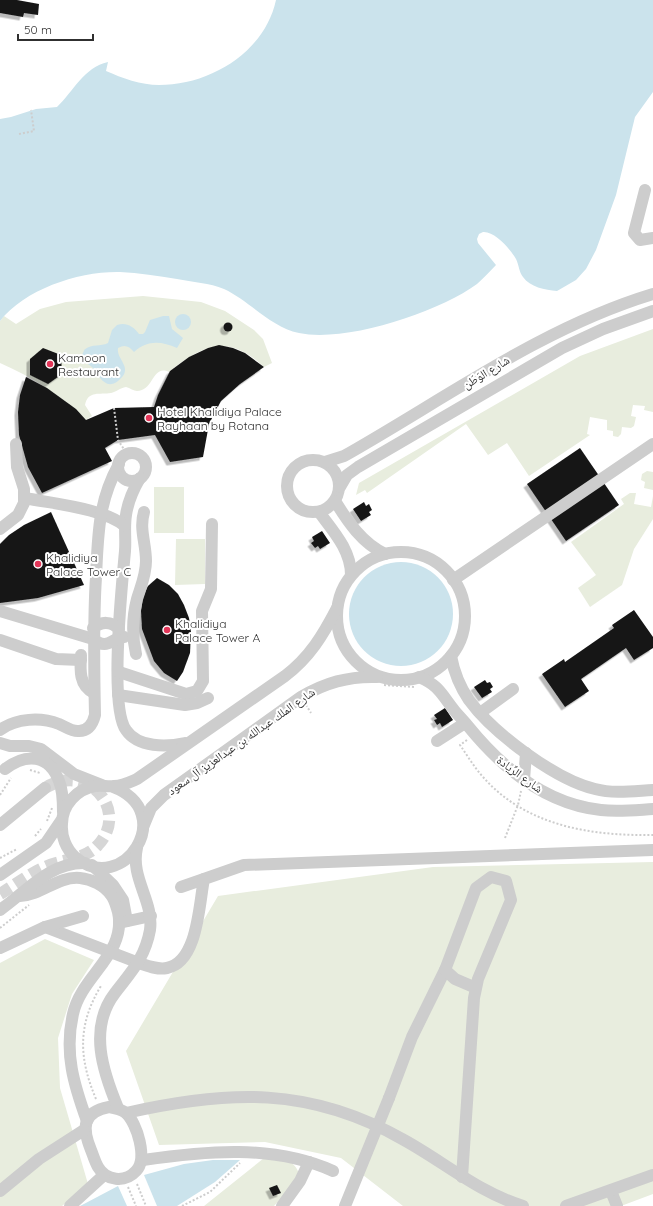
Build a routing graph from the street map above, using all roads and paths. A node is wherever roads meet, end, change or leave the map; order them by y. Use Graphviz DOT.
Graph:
graph roads {
  1 [pos="31,110"];
  2 [pos="19,134"];
  3 [pos="645,190"];
  4 [pos="653,238"];
  5 [pos="653,294"];
  6 [pos="653,311"];
  7 [pos="114,408"];
  8 [pos="16,444"];
  9 [pos="653,444"];
  10 [pos="127,454"];
  11 [pos="325,462"];
  12 [pos="119,464"];
  13 [pos="140,478"];
  14 [pos="340,487"];
  15 [pos="25,498"];
  16 [pos="335,501"];
  17 [pos="144,512"];
  18 [pos="319,512"];
  19 [pos="100,513"];
  20 [pos="212,524"];
  21 [pos="0,529"];
  22 [pos="125,531"];
  23 [pos="358,534"];
  24 [pos="142,535"];
  25 [pos="342,544"];
  26 [pos="385,554"];
  27 [pos="351,576"];
  28 [pos="454,580"];
  29 [pos="337,608"];
  30 [pos="0,611"];
  31 [pos="93,633"];
  32 [pos="118,633"];
  33 [pos="133,636"];
  34 [pos="0,640"];
  35 [pos="136,654"];
  36 [pos="451,656"];
  37 [pos="119,672"];
  38 [pos="381,681"];
  39 [pos="417,682"];
  40 [pos="460,685"];
  41 [pos="513,689"];
  42 [pos="94,693"];
  43 [pos="118,695"];
  44 [pos="445,695"];
  45 [pos="208,698"];
  46 [pos="312,702"];
  47 [pos="311,713"];
  48 [pos="480,713"];
  49 [pos="465,723"];
  50 [pos="0,730"];
  51 [pos="190,741"];
  52 [pos="437,741"];
  53 [pos="0,744"];
  54 [pos="526,753"];
  55 [pos="3,772"];
  56 [pos="524,780"];
  57 [pos="108,786"];
  58 [pos="45,788"];
  59 [pos="653,790"];
  60 [pos="653,809"];
  61 [pos="63,816"];
  62 [pos="0,825"];
  63 [pos="143,828"];
  64 [pos="505,838"];
  65 [pos="137,848"];
  66 [pos="653,850"];
  67 [pos="88,864"];
  68 [pos="0,875"];
  69 [pos="204,879"];
  70 [pos="181,887"];
  71 [pos="20,896"];
  72 [pos="34,902"];
  73 [pos="0,910"];
  74 [pos="83,916"];
  75 [pos="151,916"];
  76 [pos="123,922"];
  77 [pos="45,927"];
  78 [pos="0,928"];
  79 [pos="0,948"];
  80 [pos="111,953"];
  81 [pos="139,963"];
  82 [pos="446,970"];
  83 [pos="476,988"];
  84 [pos="122,1111"];
  85 [pos="85,1125"];
  86 [pos="250,1152"];
  87 [pos="142,1160"];
  88 [pos="309,1162"];
  89 [pos="333,1171"];
  90 [pos="104,1175"];
  91 [pos="653,1175"];
  92 [pos="129,1177"];
  93 [pos="462,1177"];
  94 [pos="0,1191"];
  95 [pos="610,1191"];
  96 [pos="70,1206"];
  97 [pos="136,1206"];
  98 [pos="146,1206"];
  99 [pos="182,1206"];
  100 [pos="282,1206"];
  101 [pos="345,1206"];
  102 [pos="523,1206"];
  103 [pos="566,1206"];
  104 [pos="617,1206"];
  1 -- 2 [label="path"];
  3 -- 4 [label="street"];
  5 -- 11 [label="street, شارع الوَطَن"];
  6 -- 14 [label="street, شارع الوَطَن"];
  7 -- 10 [label="path"];
  8 -- 15 [label="street"];
  9 -- 28 [label="street"];
  10 -- 12 [label="street"];
  10 -- 13 [label="street"];
  11 -- 14 [label="street"];
  11 -- 18 [label="street"];
  12 -- 13 [label="street"];
  12 -- 19 [label="street"];
  13 -- 22 [label="street"];
  14 -- 16 [label="street"];
  15 -- 19 [label="street"];
  15 -- 21 [label="street"];
  16 -- 18 [label="street"];
  16 -- 23 [label="street"];
  17 -- 24 [label="street"];
  18 -- 25 [label="street"];
  19 -- 22 [label="street"];
  19 -- 31 [label="street"];
  20 -- 37 [label="street"];
  22 -- 24 [label="street"];
  22 -- 32 [label="street"];
  23 -- 25 [label="street"];
  23 -- 26 [label="street"];
  24 -- 33 [label="street"];
  25 -- 27 [label="street"];
  26 -- 27 [label="street"];
  26 -- 28 [label="street"];
  27 -- 29 [label="street"];
  28 -- 36 [label="street"];
  29 -- 38 [label="street"];
  29 -- 51 [label="street"];
  30 -- 31 [label="street"];
  31 -- 32 [label="street"];
  31 -- 32 [label="street"];
  31 -- 42 [label="street"];
  32 -- 33 [label="street"];
  32 -- 37 [label="street"];
  33 -- 35 [label="street"];
  34 -- 42 [label="street"];
  36 -- 39 [label="street"];
  36 -- 40 [label="street, شارع الرِّيادة"];
  37 -- 43 [label="street"];
  38 -- 39 [label="street"];
  38 -- 39 [label="path"];
  38 -- 63 [label="street, شارع الملك عبدالله بن عبدالعزيز آل سعود"];
  39 -- 44 [label="street, شارع الرِّيادة"];
  40 -- 44 [label="street"];
  40 -- 48 [label="street, شارع الرِّيادة"];
  41 -- 48 [label="street"];
  42 -- 50 [label="street"];
  43 -- 45 [label="street"];
  43 -- 51 [label="street"];
  44 -- 49 [label="street, شارع الرِّيادة"];
  46 -- 47 [label="path"];
  48 -- 54 [label="street, شارع الرِّيادة"];
  49 -- 52 [label="street"];
  49 -- 56 [label="street, شارع الرِّيادة"];
  51 -- 57 [label="street"];
  53 -- 55 [label="street"];
  53 -- 57 [label="street"];
  54 -- 56 [label="street"];
  54 -- 59 [label="street, شارع الرِّيادة"];
  55 -- 61 [label="street"];
  56 -- 60 [label="street, شارع الرِّيادة"];
  56 -- 64 [label="path"];
  57 -- 61 [label="street"];
  57 -- 63 [label="street"];
  58 -- 62 [label="street"];
  61 -- 67 [label="street"];
  61 -- 68 [label="street"];
  63 -- 65 [label="street"];
  65 -- 67 [label="street"];
  65 -- 75 [label="street"];
  66 -- 69 [label="street"];
  67 -- 71 [label="street"];
  67 -- 76 [label="street"];
  69 -- 70 [label="street"];
  69 -- 81 [label="street"];
  71 -- 73 [label="street"];
  71 -- 76 [label="street"];
  72 -- 78 [label="path"];
  74 -- 77 [label="street"];
  75 -- 76 [label="street"];
  75 -- 81 [label="street"];
  76 -- 80 [label="street"];
  77 -- 79 [label="street"];
  77 -- 80 [label="street"];
  80 -- 81 [label="street"];
  80 -- 85 [label="street"];
  81 -- 84 [label="street"];
  82 -- 83 [label="street"];
  82 -- 83 [label="street"];
  82 -- 101 [label="street, bridge"];
  83 -- 93 [label="street"];
  84 -- 85 [label="street"];
  84 -- 87 [label="street"];
  84 -- 93 [label="street"];
  85 -- 90 [label="street"];
  85 -- 94 [label="street"];
  86 -- 87 [label="street"];
  86 -- 88 [label="street"];
  86 -- 99 [label="path"];
  87 -- 92 [label="street"];
  88 -- 89 [label="street"];
  88 -- 100 [label="street"];
  90 -- 92 [label="street"];
  90 -- 96 [label="street"];
  91 -- 95 [label="street"];
  92 -- 97 [label="path"];
  92 -- 98 [label="path"];
  93 -- 102 [label="street"];
  95 -- 103 [label="street"];
  95 -- 104 [label="street"];
}
